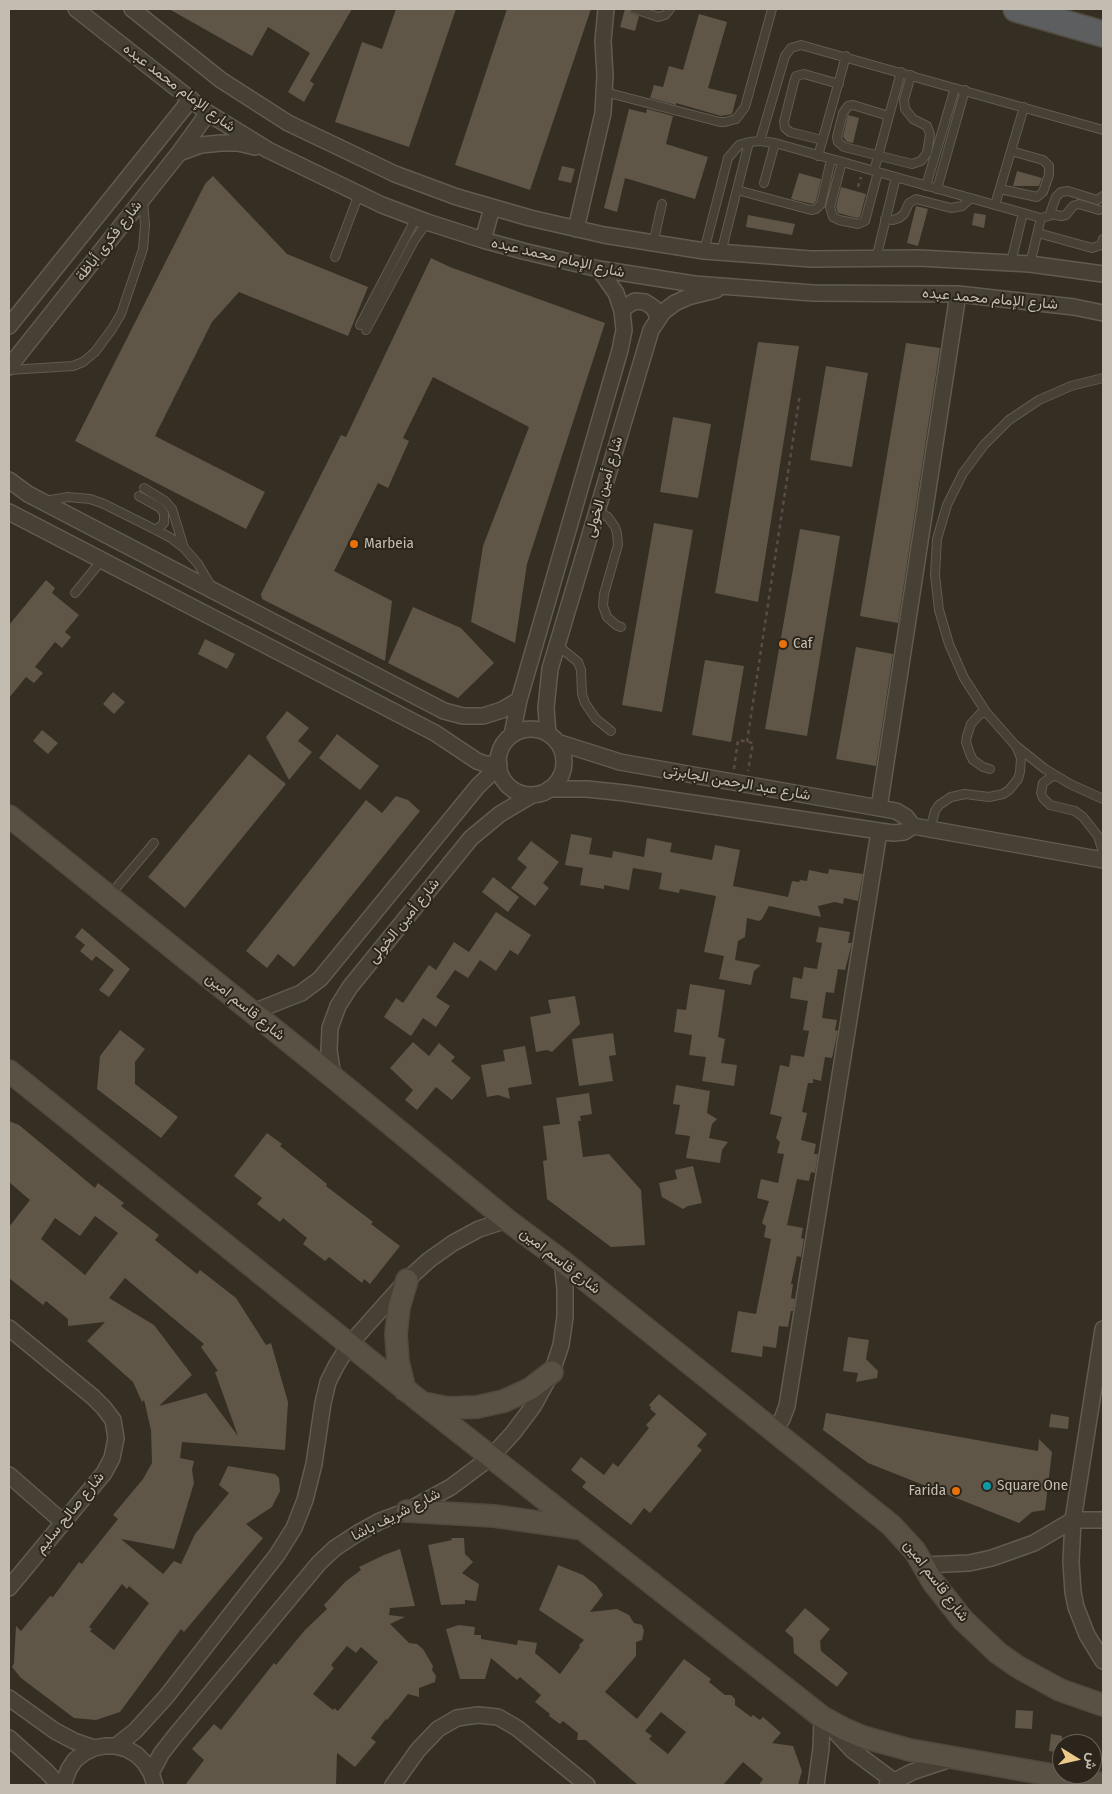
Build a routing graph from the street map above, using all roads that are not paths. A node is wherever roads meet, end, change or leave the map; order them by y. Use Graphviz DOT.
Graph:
graph roads {
  1 [pos="76,9"];
  2 [pos="132,9"];
  3 [pos="606,9"];
  4 [pos="634,9"];
  5 [pos="670,9"];
  6 [pos="772,9"];
  7 [pos="1016,9"];
  8 [pos="649,11"];
  9 [pos="1103,34"];
  10 [pos="846,56"];
  11 [pos="901,72"];
  12 [pos="911,75"];
  13 [pos="839,84"];
  14 [pos="955,88"];
  15 [pos="965,90"];
  16 [pos="605,92"];
  17 [pos="190,100"];
  18 [pos="1024,107"];
  19 [pos="208,113"];
  20 [pos="889,116"];
  21 [pos="1103,130"];
  22 [pos="822,140"];
  23 [pos="760,141"];
  24 [pos="749,142"];
  25 [pos="775,143"];
  26 [pos="268,150"];
  27 [pos="1011,151"];
  28 [pos="179,153"];
  29 [pos="878,155"];
  30 [pos="818,156"];
  31 [pos="831,159"];
  32 [pos="842,162"];
  33 [pos="876,172"];
  34 [pos="896,177"];
  35 [pos="764,182"];
  36 [pos="926,186"];
  37 [pos="937,189"];
  38 [pos="1000,189"];
  39 [pos="737,190"];
  40 [pos="359,194"];
  41 [pos="1103,196"];
  42 [pos="142,198"];
  43 [pos="971,198"];
  44 [pos="662,204"];
  45 [pos="995,205"];
  46 [pos="492,208"];
  47 [pos="1099,210"];
  48 [pos="1023,213"];
  49 [pos="1051,214"];
  50 [pos="1041,218"];
  51 [pos="885,219"];
  52 [pos="421,220"];
  53 [pos="576,230"];
  54 [pos="1038,233"];
  55 [pos="1103,238"];
  56 [pos="483,240"];
  57 [pos="652,244"];
  58 [pos="704,251"];
  59 [pos="721,253"];
  60 [pos="335,257"];
  61 [pos="876,259"];
  62 [pos="1011,262"];
  63 [pos="1030,264"];
  64 [pos="599,269"];
  65 [pos="1103,274"];
  66 [pos="726,288"];
  67 [pos="958,294"];
  68 [pos="622,311"];
  69 [pos="1103,313"];
  70 [pos="658,318"];
  71 [pos="9,326"];
  72 [pos="363,327"];
  73 [pos="9,369"];
  74 [pos="1103,378"];
  75 [pos="9,480"];
  76 [pos="144,488"];
  77 [pos="139,496"];
  78 [pos="43,502"];
  79 [pos="597,511"];
  80 [pos="10,515"];
  81 [pos="156,530"];
  82 [pos="184,548"];
  83 [pos="102,560"];
  84 [pos="215,592"];
  85 [pos="75,593"];
  86 [pos="621,627"];
  87 [pos="557,645"];
  88 [pos="519,700"];
  89 [pos="986,712"];
  90 [pos="611,731"];
  91 [pos="512,735"];
  92 [pos="553,738"];
  93 [pos="1015,745"];
  94 [pos="499,765"];
  95 [pos="990,769"];
  96 [pos="1056,776"];
  97 [pos="550,789"];
  98 [pos="532,794"];
  99 [pos="1103,798"];
  100 [pos="879,808"];
  101 [pos="9,816"];
  102 [pos="913,826"];
  103 [pos="930,829"];
  104 [pos="879,832"];
  105 [pos="154,842"];
  106 [pos="1103,852"];
  107 [pos="1103,860"];
  108 [pos="109,897"];
  109 [pos="253,1012"];
  110 [pos="333,1077"];
  111 [pos="14,1080"];
  112 [pos="507,1220"];
  113 [pos="562,1261"];
  114 [pos="407,1280"];
  115 [pos="9,1328"];
  116 [pos="1103,1329"];
  117 [pos="349,1345"];
  118 [pos="552,1372"];
  119 [pos="413,1396"];
  120 [pos="773,1430"];
  121 [pos="491,1457"];
  122 [pos="9,1475"];
  123 [pos="407,1511"];
  124 [pos="1073,1520"];
  125 [pos="1103,1520"];
  126 [pos="64,1523"];
  127 [pos="581,1528"];
  128 [pos="924,1565"];
  129 [pos="9,1588"];
  130 [pos="1103,1661"];
  131 [pos="9,1698"];
  132 [pos="1103,1705"];
  133 [pos="822,1717"];
  134 [pos="9,1738"];
  135 [pos="116,1746"];
  136 [pos="94,1748"];
  137 [pos="952,1758"];
  138 [pos="153,1779"];
  139 [pos="400,1783"];
  140 [pos="892,1784"];
  141 [pos="1103,1784"];
  142 [pos="59,1785"];
  143 [pos="63,1785"];
  144 [pos="586,1785"];
  145 [pos="816,1785"];
  1 -- 17 [label="street, شارع الإمام محمد عبده"];
  2 -- 46 [label="street, شارع الإمام محمد عبده"];
  3 -- 16 [label="street"];
  4 -- 8 [label="lane"];
  5 -- 8 [label="lane"];
  6 -- 16 [label="lane"];
  7 -- 9 [label="highway"];
  10 -- 11 [label="lane"];
  10 -- 13 [label="lane"];
  10 -- 23 [label="lane"];
  11 -- 12 [label="lane"];
  11 -- 20 [label="lane"];
  12 -- 14 [label="lane"];
  12 -- 29 [label="lane"];
  13 -- 22 [label="lane"];
  13 -- 22 [label="lane"];
  14 -- 15 [label="lane"];
  14 -- 36 [label="lane"];
  15 -- 18 [label="lane"];
  15 -- 37 [label="lane"];
  16 -- 53 [label="street"];
  17 -- 19 [label="street, شارع الإمام محمد عبده"];
  17 -- 71 [label="street, شارع فكرى أباظة"];
  18 -- 21 [label="lane"];
  18 -- 27 [label="lane"];
  19 -- 26 [label="street, شارع الإمام محمد عبده"];
  19 -- 28 [label="street, شارع فكرى أباظة"];
  20 -- 29 [label="lane"];
  20 -- 29 [label="lane"];
  22 -- 30 [label="lane"];
  23 -- 24 [label="lane"];
  23 -- 25 [label="lane"];
  24 -- 39 [label="lane"];
  24 -- 58 [label="lane"];
  25 -- 30 [label="lane"];
  25 -- 35 [label="lane"];
  26 -- 28 [label="street"];
  26 -- 40 [label="street, شارع الإمام محمد عبده"];
  27 -- 38 [label="lane"];
  27 -- 38 [label="lane"];
  28 -- 42 [label="street, شارع فكرى أباظة"];
  29 -- 33 [label="lane"];
  30 -- 31 [label="lane"];
  31 -- 32 [label="lane"];
  31 -- 39 [label="lane"];
  32 -- 33 [label="lane"];
  32 -- 33 [label="lane"];
  33 -- 34 [label="lane"];
  34 -- 36 [label="lane"];
  34 -- 51 [label="lane"];
  36 -- 37 [label="lane"];
  37 -- 43 [label="lane"];
  38 -- 45 [label="lane"];
  39 -- 59 [label="lane"];
  40 -- 52 [label="street, شارع الإمام محمد عبده"];
  40 -- 60 [label="lane"];
  41 -- 49 [label="lane"];
  42 -- 73 [label="street, شارع فكرى أباظة"];
  42 -- 73 [label="lane"];
  43 -- 45 [label="lane"];
  43 -- 51 [label="lane"];
  44 -- 57 [label="lane"];
  45 -- 48 [label="lane"];
  46 -- 53 [label="street, شارع الإمام محمد عبده"];
  46 -- 56 [label="street"];
  47 -- 49 [label="lane"];
  48 -- 50 [label="lane"];
  48 -- 62 [label="lane"];
  49 -- 50 [label="lane"];
  50 -- 54 [label="lane"];
  51 -- 61 [label="lane"];
  52 -- 56 [label="street, شارع الإمام محمد عبده"];
  52 -- 72 [label="lane"];
  53 -- 57 [label="street, شارع الإمام محمد عبده"];
  54 -- 55 [label="lane"];
  54 -- 63 [label="lane"];
  56 -- 64 [label="street, شارع الإمام محمد عبده"];
  57 -- 58 [label="street, شارع الإمام محمد عبده"];
  58 -- 59 [label="street, شارع الإمام محمد عبده"];
  59 -- 61 [label="street, شارع الإمام محمد عبده"];
  61 -- 62 [label="street, شارع الإمام محمد عبده"];
  62 -- 63 [label="street, شارع الإمام محمد عبده"];
  63 -- 65 [label="street, شارع الإمام محمد عبده"];
  64 -- 66 [label="street, شارع الإمام محمد عبده"];
  64 -- 68 [label="street, شارع أمين الخولى"];
  66 -- 67 [label="street, شارع الإمام محمد عبده"];
  66 -- 70 [label="street, شارع أمين الخولى"];
  67 -- 69 [label="street, شارع الإمام محمد عبده"];
  67 -- 100 [label="street"];
  68 -- 70 [label="street"];
  68 -- 88 [label="street, شارع أمين الخولى"];
  70 -- 79 [label="street, شارع أمين الخولى"];
  74 -- 89 [label="lane"];
  75 -- 78 [label="street"];
  76 -- 82 [label="lane"];
  77 -- 81 [label="lane"];
  78 -- 81 [label="lane"];
  78 -- 84 [label="street"];
  79 -- 86 [label="lane"];
  79 -- 87 [label="street, شارع أمين الخولى"];
  80 -- 83 [label="street"];
  81 -- 82 [label="lane"];
  82 -- 84 [label="lane"];
  83 -- 85 [label="lane"];
  83 -- 94 [label="street"];
  84 -- 88 [label="street"];
  87 -- 90 [label="lane"];
  87 -- 92 [label="street, شارع أمين الخولى"];
  88 -- 91 [label="street, شارع أمين الخولى"];
  89 -- 93 [label="lane"];
  89 -- 95 [label="lane"];
  91 -- 92 [label="street"];
  91 -- 94 [label="street"];
  92 -- 97 [label="street"];
  92 -- 100 [label="street, شارع عبد الرحمن الجابرتى"];
  93 -- 96 [label="lane"];
  93 -- 103 [label="lane"];
  94 -- 98 [label="street"];
  94 -- 109 [label="street, شارع أمين الخولى"];
  96 -- 99 [label="lane"];
  96 -- 106 [label="lane"];
  97 -- 98 [label="street"];
  97 -- 104 [label="street, شارع عبد الرحمن الجابرتى"];
  98 -- 110 [label="street, شارع أمين الخولى"];
  100 -- 102 [label="street, شارع عبد الرحمن الجابرتى"];
  101 -- 108 [label="main road, شارع قاسم امين"];
  102 -- 103 [label="street, شارع عبد الرحمن الجابرتى"];
  102 -- 104 [label="street, شارع عبد الرحمن الجابرتى"];
  103 -- 107 [label="street, شارع عبد الرحمن الجابرتى"];
  104 -- 120 [label="street"];
  105 -- 108 [label="lane"];
  108 -- 109 [label="main road, شارع قاسم امين"];
  109 -- 110 [label="main road, شارع قاسم امين"];
  110 -- 112 [label="main road, شارع قاسم امين"];
  111 -- 117 [label="main road"];
  112 -- 113 [label="main road, شارع قاسم امين"];
  112 -- 114 [label="street"];
  113 -- 118 [label="street, شارع شريف باشا"];
  113 -- 120 [label="main road, شارع قاسم امين"];
  114 -- 117 [label="street"];
  114 -- 119 [label="main road"];
  115 -- 126 [label="street, شارع صالح سليم"];
  116 -- 124 [label="street"];
  117 -- 119 [label="main road"];
  117 -- 135 [label="street"];
  118 -- 119 [label="main road"];
  118 -- 121 [label="street, شارع شريف باشا"];
  119 -- 121 [label="main road"];
  120 -- 128 [label="main road, شارع قاسم امين"];
  121 -- 123 [label="street, شارع شريف باشا"];
  121 -- 127 [label="main road"];
  122 -- 126 [label="street"];
  123 -- 127 [label="main road"];
  123 -- 138 [label="street, شارع شريف باشا"];
  124 -- 125 [label="street"];
  124 -- 128 [label="street"];
  124 -- 130 [label="street"];
  126 -- 129 [label="street, شارع صالح سليم"];
  127 -- 133 [label="main road"];
  128 -- 132 [label="main road, شارع قاسم امين"];
  131 -- 136 [label="street"];
  133 -- 137 [label="main road"];
  133 -- 140 [label="street"];
  133 -- 145 [label="street"];
  134 -- 142 [label="street"];
  135 -- 136 [label="street"];
  135 -- 138 [label="street"];
  136 -- 143 [label="street"];
  137 -- 140 [label="street"];
  137 -- 141 [label="main road"];
  139 -- 144 [label="street"];
}
